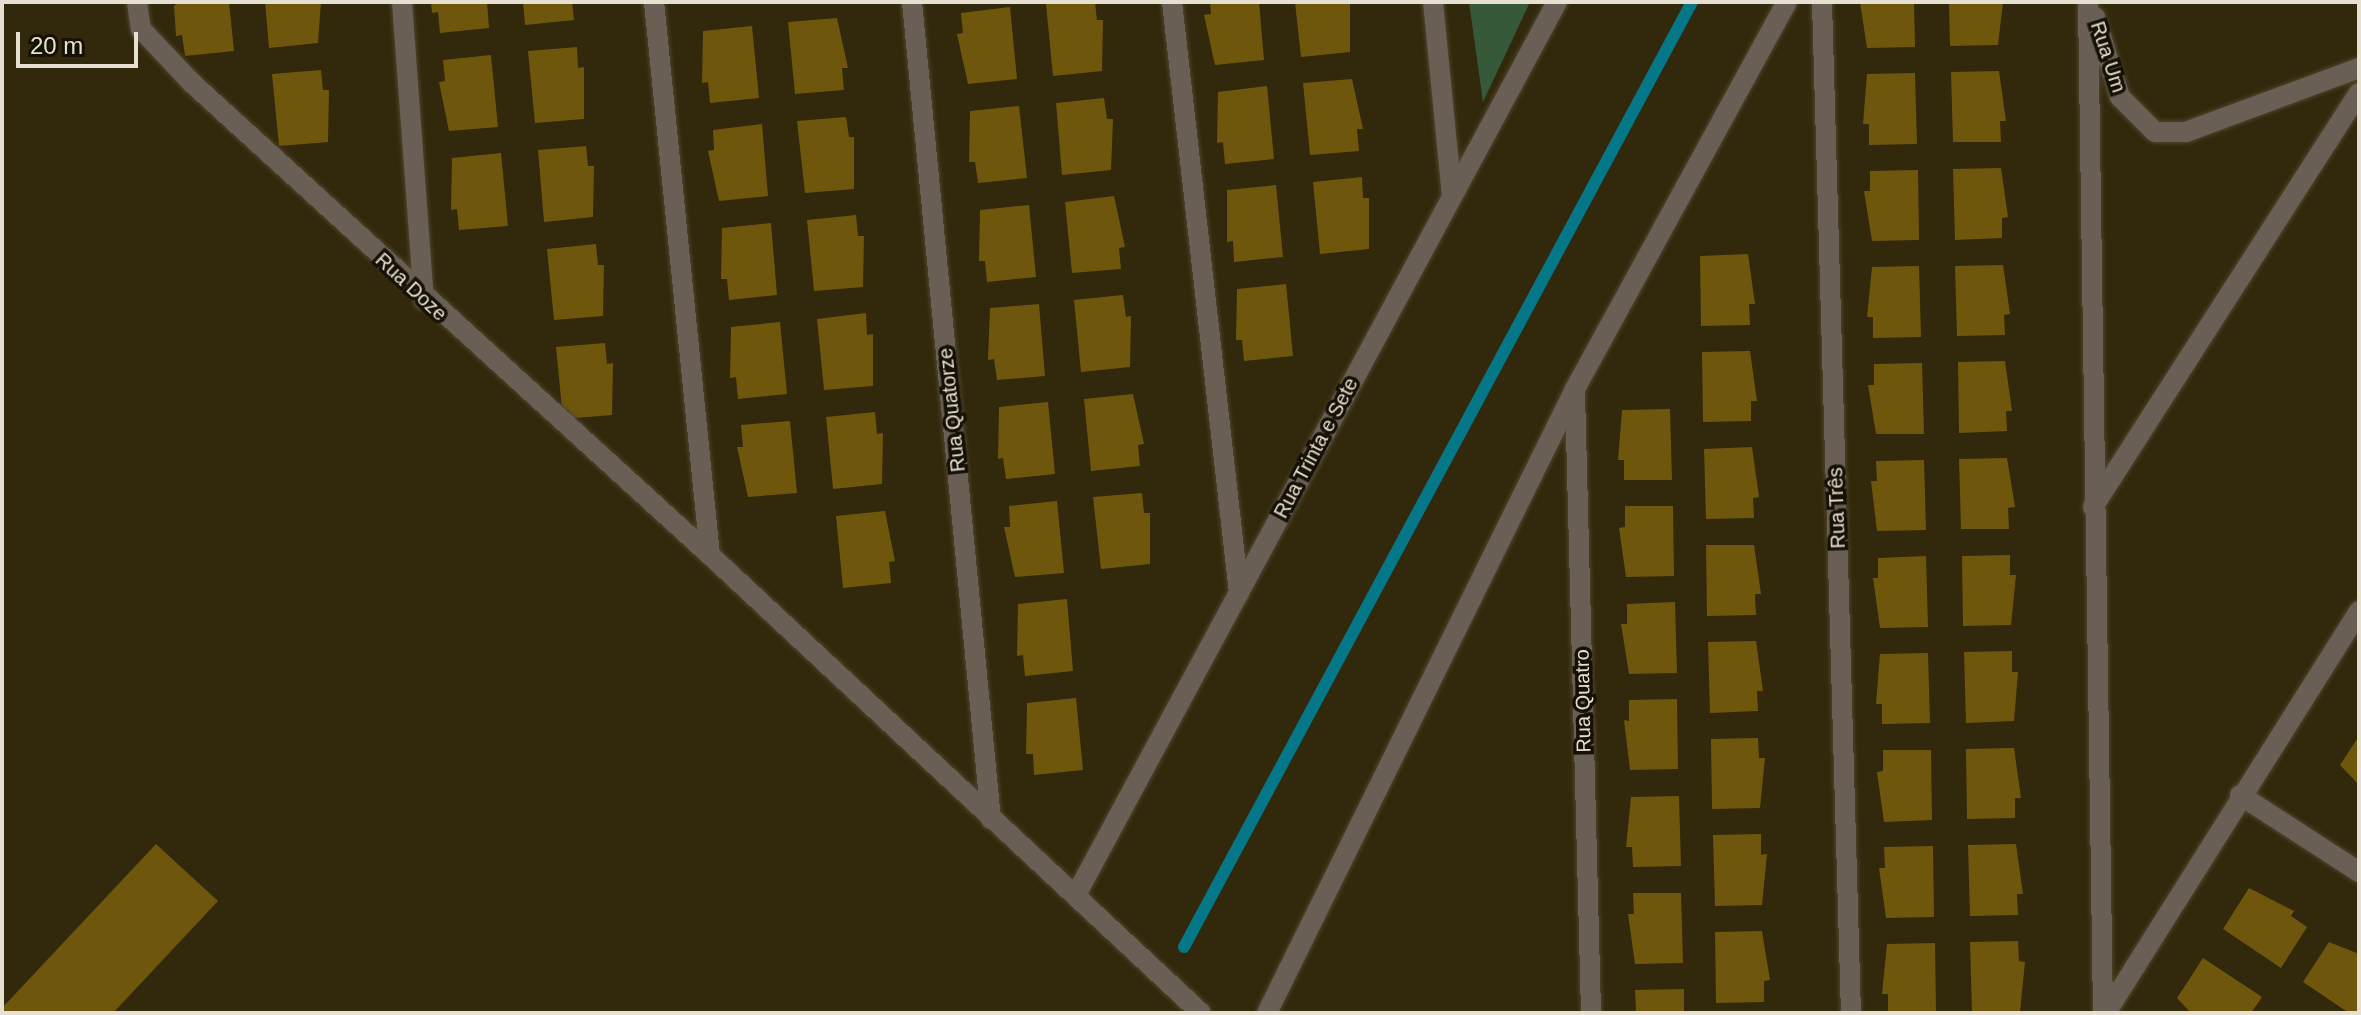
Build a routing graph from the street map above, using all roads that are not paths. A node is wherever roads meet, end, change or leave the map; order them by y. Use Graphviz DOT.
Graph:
graph roads {
  1 [pos="137,2"];
  2 [pos="402,2"];
  3 [pos="654,2"];
  4 [pos="912,2"];
  5 [pos="1172,2"];
  6 [pos="1433,2"];
  7 [pos="1557,2"];
  8 [pos="1787,2"];
  9 [pos="1822,2"];
  10 [pos="2089,2"];
  11 [pos="2359,68"];
  12 [pos="2359,93"];
  13 [pos="1452,196"];
  14 [pos="424,300"];
  15 [pos="1575,389"];
  16 [pos="2093,507"];
  17 [pos="710,555"];
  18 [pos="1239,593"];
  19 [pos="2359,611"];
  20 [pos="2240,795"];
  21 [pos="991,819"];
  22 [pos="2359,872"];
  23 [pos="1076,895"];
  24 [pos="1201,1013"];
  25 [pos="1267,1013"];
  26 [pos="1591,1013"];
  27 [pos="1851,1013"];
  28 [pos="2104,1013"];
  1 -- 14 [label="street, Rua Doze"];
  2 -- 14 [label="street"];
  3 -- 17 [label="street"];
  4 -- 21 [label="street, Rua Quatorze"];
  5 -- 18 [label="street"];
  6 -- 13 [label="street"];
  7 -- 13 [label="street, Rua Trinta e Sete"];
  8 -- 15 [label="street"];
  9 -- 27 [label="street, Rua Três"];
  10 -- 11 [label="street, Rua Um"];
  10 -- 16 [label="street"];
  12 -- 16 [label="street"];
  13 -- 18 [label="street, Rua Trinta e Sete"];
  14 -- 17 [label="street, Rua Doze"];
  15 -- 25 [label="street"];
  15 -- 26 [label="street, Rua Quatro"];
  16 -- 28 [label="street"];
  17 -- 21 [label="street, Rua Doze"];
  18 -- 23 [label="street, Rua Trinta e Sete"];
  19 -- 20 [label="street"];
  20 -- 22 [label="street"];
  20 -- 28 [label="street"];
  21 -- 23 [label="street, Rua Doze"];
  23 -- 24 [label="street, Rua Doze"];
}
